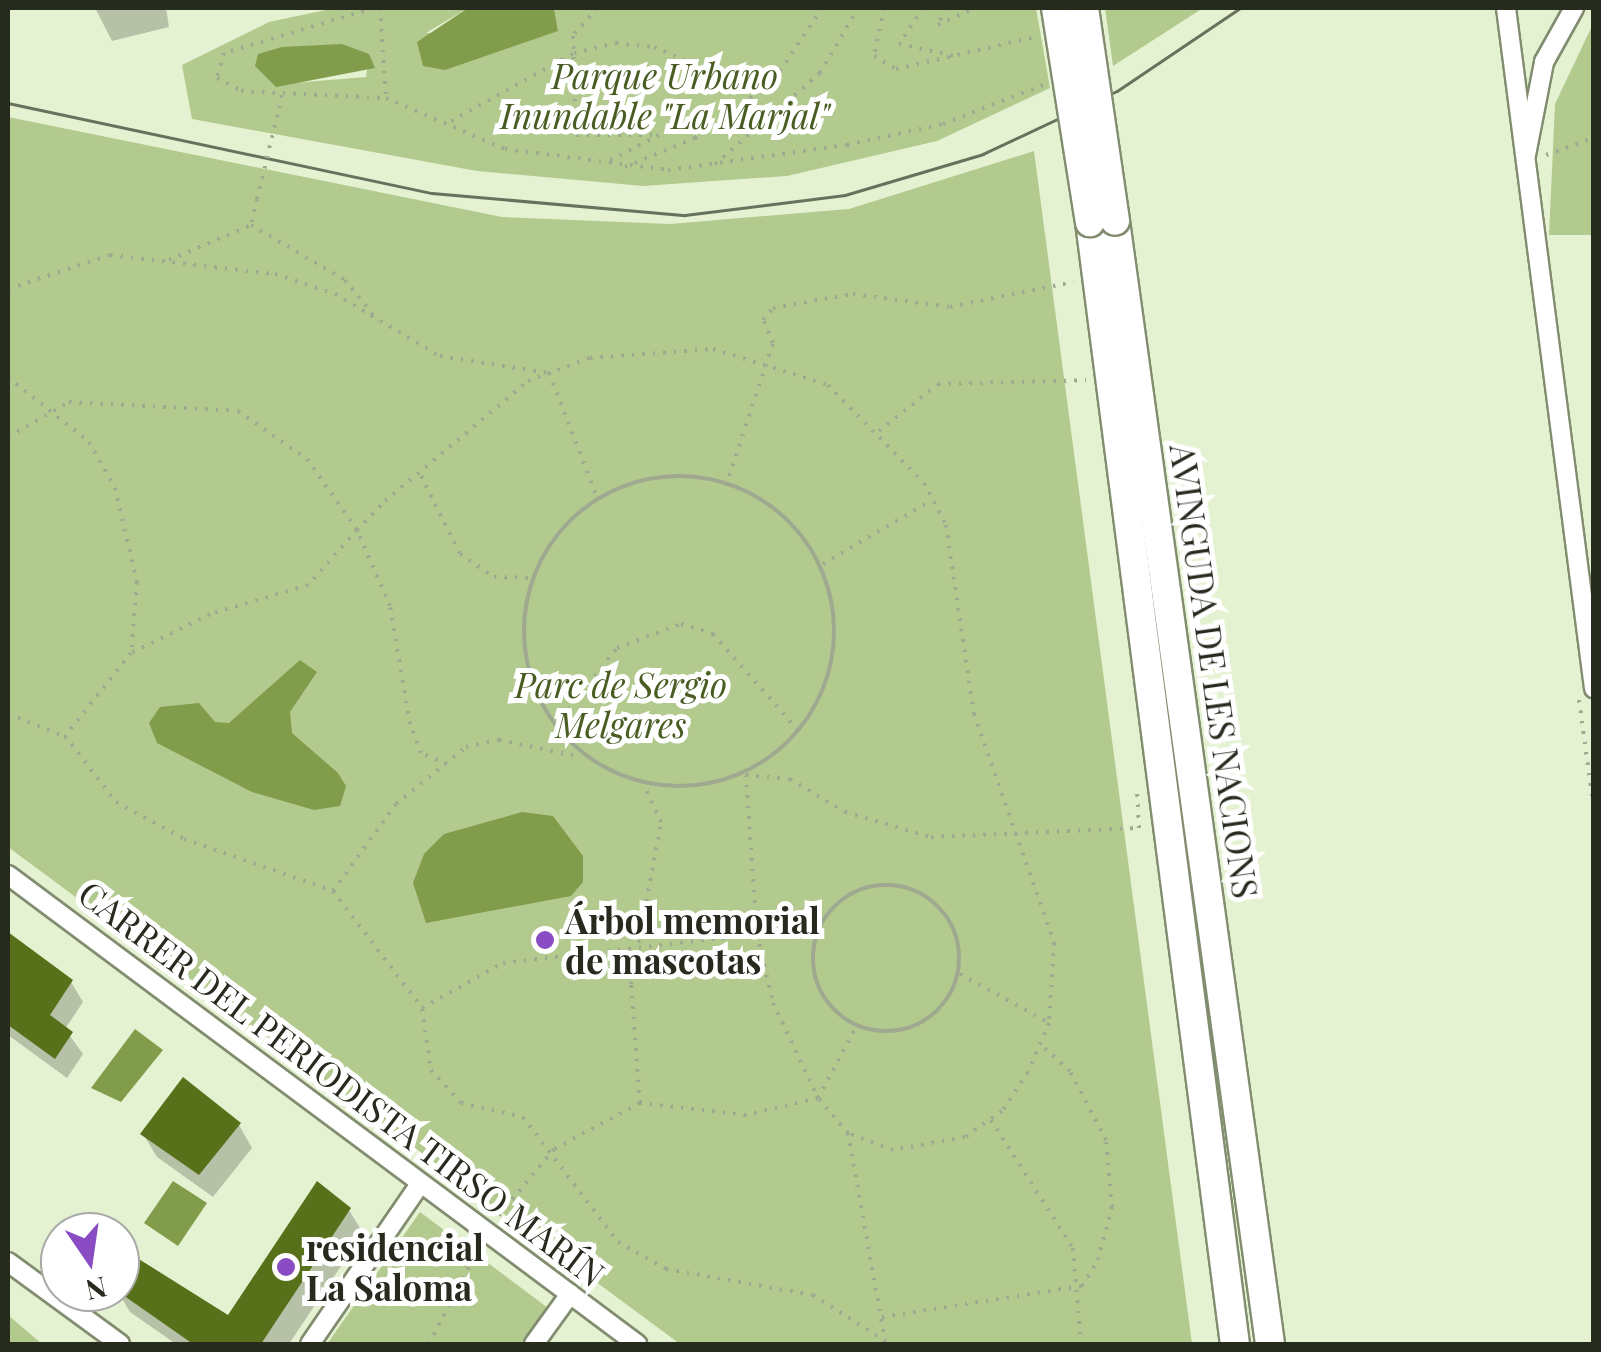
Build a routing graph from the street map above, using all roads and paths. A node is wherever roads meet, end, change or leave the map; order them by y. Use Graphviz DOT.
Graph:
graph roads {
  1 [pos="377,8"];
  2 [pos="597,8"];
  3 [pos="822,8"];
  4 [pos="858,8"];
  5 [pos="884,8"];
  6 [pos="923,8"];
  7 [pos="945,8"];
  8 [pos="974,8"];
  9 [pos="1084,8"];
  10 [pos="1506,8"];
  11 [pos="1574,8"];
  12 [pos="1044,13"];
  13 [pos="1035,37"];
  14 [pos="574,53"];
  15 [pos="1038,53"];
  16 [pos="960,56"];
  17 [pos="1041,69"];
  18 [pos="758,91"];
  19 [pos="282,92"];
  20 [pos="386,98"];
  21 [pos="451,122"];
  22 [pos="1594,138"];
  23 [pos="1542,156"];
  24 [pos="601,165"];
  25 [pos="714,165"];
  26 [pos="624,167"];
  27 [pos="1523,170"];
  28 [pos="1102,222"];
  29 [pos="251,224"];
  30 [pos="166,261"];
  31 [pos="1073,282"];
  32 [pos="8,289"];
  33 [pos="381,325"];
  34 [pos="768,363"];
  35 [pos="549,373"];
  36 [pos="8,378"];
  37 [pos="1087,380"];
  38 [pos="55,413"];
  39 [pos="879,431"];
  40 [pos="8,436"];
  41 [pos="421,476"];
  42 [pos="726,486"];
  43 [pos="596,494"];
  44 [pos="929,502"];
  45 [pos="357,530"];
  46 [pos="823,564"];
  47 [pos="533,578"];
  48 [pos="131,653"];
  49 [pos="1594,688"];
  50 [pos="8,714"];
  51 [pos="556,727"];
  52 [pos="797,729"];
  53 [pos="65,736"];
  54 [pos="581,756"];
  55 [pos="447,764"];
  56 [pos="746,775"];
  57 [pos="644,784"];
  58 [pos="1139,828"];
  59 [pos="1022,836"];
  60 [pos="8,875"];
  61 [pos="333,891"];
  62 [pos="816,928"];
  63 [pos="757,934"];
  64 [pos="642,951"];
  65 [pos="960,974"];
  66 [pos="422,1008"];
  67 [pos="1049,1023"];
  68 [pos="856,1027"];
  69 [pos="1040,1044"];
  70 [pos="818,1098"];
  71 [pos="640,1102"];
  72 [pos="991,1120"];
  73 [pos="848,1133"];
  74 [pos="554,1149"];
  75 [pos="420,1184"];
  76 [pos="488,1234"];
  77 [pos="8,1262"];
  78 [pos="1082,1286"];
  79 [pos="570,1294"];
  80 [pos="882,1316"];
  81 [pos="884,1335"];
  82 [pos="120,1344"];
  83 [pos="310,1344"];
  84 [pos="429,1344"];
  85 [pos="534,1344"];
  86 [pos="637,1344"];
  87 [pos="890,1344"];
  88 [pos="1081,1344"];
  89 [pos="1235,1344"];
  90 [pos="1270,1344"];
  1 -- 19 [label="path"];
  1 -- 20 [label="path"];
  2 -- 14 [label="path"];
  3 -- 18 [label="path"];
  4 -- 25 [label="path"];
  5 -- 16 [label="path"];
  6 -- 16 [label="path"];
  7 -- 8 [label="path"];
  9 -- 28 [label="street, AVINGUDA DE LES NACIONS, bridge"];
  10 -- 27 [label="street"];
  11 -- 27 [label="street"];
  12 -- 13 [label="path"];
  12 -- 28 [label="street, AVINGUDA DE LES NACIONS, bridge"];
  13 -- 15 [label="path"];
  13 -- 16 [label="path"];
  14 -- 18 [label="path"];
  14 -- 21 [label="path"];
  14 -- 24 [label="path"];
  17 -- 25 [label="path"];
  18 -- 26 [label="path"];
  19 -- 20 [label="path"];
  19 -- 29 [label="path, bridge"];
  20 -- 21 [label="path"];
  21 -- 24 [label="path"];
  22 -- 23 [label="path"];
  24 -- 26 [label="path"];
  25 -- 26 [label="path"];
  27 -- 49 [label="street"];
  28 -- 89 [label="street, AVINGUDA DE LES NACIONS"];
  28 -- 90 [label="street, AVINGUDA DE LES NACIONS"];
  29 -- 30 [label="path"];
  29 -- 33 [label="path"];
  30 -- 32 [label="path"];
  30 -- 33 [label="path"];
  31 -- 34 [label="path"];
  33 -- 35 [label="path"];
  34 -- 35 [label="path"];
  34 -- 39 [label="path"];
  34 -- 42 [label="path"];
  35 -- 41 [label="path"];
  35 -- 43 [label="path"];
  36 -- 38 [label="path"];
  37 -- 39 [label="path"];
  38 -- 40 [label="path"];
  38 -- 45 [label="path"];
  38 -- 48 [label="path"];
  39 -- 44 [label="path"];
  41 -- 45 [label="path"];
  41 -- 47 [label="path"];
  42 -- 43 [label="path"];
  42 -- 46 [label="path"];
  43 -- 47 [label="path"];
  44 -- 46 [label="path"];
  44 -- 59 [label="path"];
  45 -- 48 [label="path"];
  45 -- 55 [label="path"];
  46 -- 52 [label="path"];
  47 -- 51 [label="path"];
  48 -- 53 [label="path"];
  50 -- 53 [label="path"];
  51 -- 52 [label="path"];
  51 -- 54 [label="path"];
  52 -- 56 [label="path"];
  53 -- 61 [label="path"];
  54 -- 55 [label="path"];
  54 -- 57 [label="path"];
  55 -- 61 [label="path"];
  56 -- 57 [label="path"];
  56 -- 59 [label="path"];
  56 -- 63 [label="path"];
  57 -- 64 [label="path"];
  58 -- 59 [label="path"];
  59 -- 67 [label="path"];
  60 -- 75 [label="street, CARRER DEL PERIODISTA TIRSO MARÍN"];
  61 -- 66 [label="path"];
  62 -- 63 [label="path"];
  62 -- 65 [label="path"];
  62 -- 68 [label="path"];
  63 -- 64 [label="path"];
  63 -- 70 [label="path"];
  64 -- 66 [label="path"];
  64 -- 71 [label="path"];
  65 -- 67 [label="path"];
  65 -- 68 [label="path"];
  66 -- 74 [label="path"];
  67 -- 69 [label="path"];
  68 -- 70 [label="path"];
  69 -- 72 [label="path"];
  69 -- 78 [label="path"];
  70 -- 71 [label="path"];
  70 -- 73 [label="path"];
  71 -- 74 [label="path"];
  72 -- 73 [label="path"];
  72 -- 78 [label="path"];
  73 -- 80 [label="path"];
  74 -- 76 [label="path"];
  74 -- 81 [label="path"];
  75 -- 76 [label="street, CARRER DEL PERIODISTA TIRSO MARÍN"];
  75 -- 83 [label="street"];
  76 -- 79 [label="street, CARRER DEL PERIODISTA TIRSO MARÍN"];
  76 -- 84 [label="path"];
  77 -- 82 [label="street"];
  78 -- 80 [label="path"];
  78 -- 88 [label="path"];
  79 -- 85 [label="street"];
  79 -- 86 [label="street, CARRER DEL PERIODISTA TIRSO MARÍN"];
  80 -- 81 [label="path"];
  81 -- 87 [label="path"];
}
